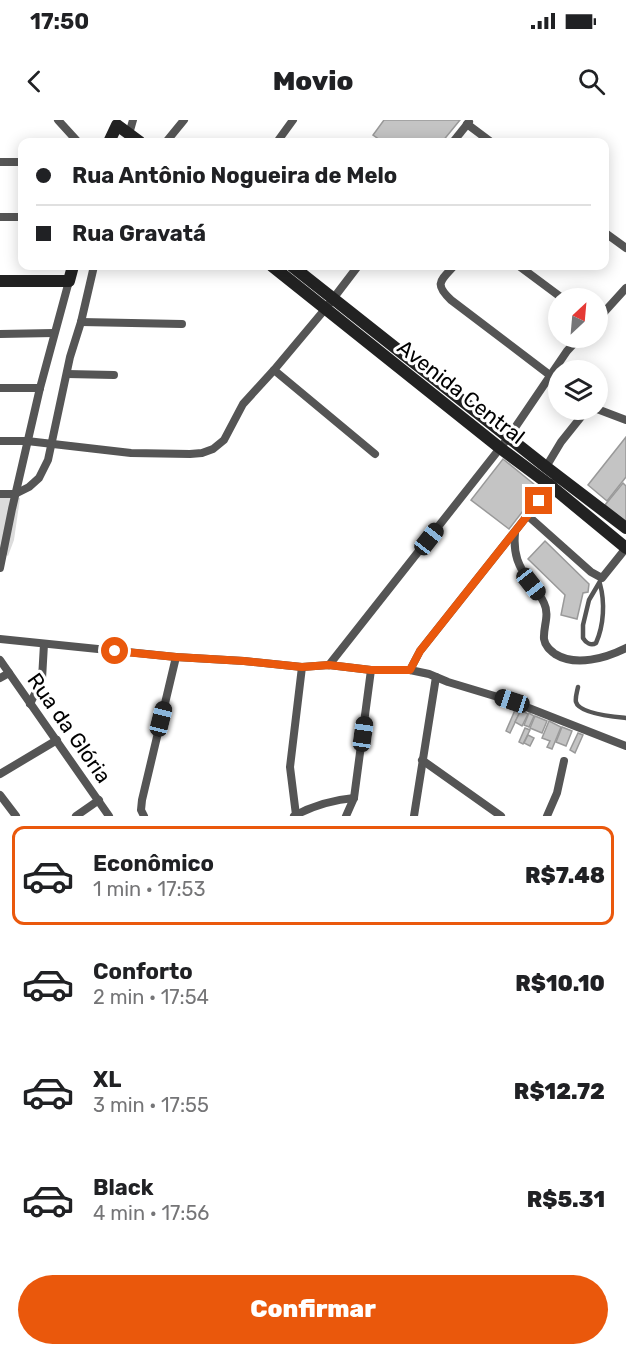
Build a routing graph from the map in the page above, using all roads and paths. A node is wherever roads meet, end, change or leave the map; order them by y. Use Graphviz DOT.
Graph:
graph roads {
  1 [pos="58,120"];
  2 [pos="133,120"];
  3 [pos="184,120"];
  4 [pos="293,120"];
  5 [pos="469,122"];
  6 [pos="117,123"];
  7 [pos="129,135"];
  8 [pos="74,138"];
  9 [pos="114,138"];
  10 [pos="134,138"];
  11 [pos="169,138"];
  12 [pos="280,138"];
  13 [pos="456,138"];
  14 [pos="487,138"];
  15 [pos="0,162"];
  16 [pos="18,162"];
  17 [pos="0,217"];
  18 [pos="18,217"];
  19 [pos="609,236"];
  20 [pos="626,248"];
  21 [pos="72,270"];
  22 [pos="93,270"];
  23 [pos="278,270"];
  24 [pos="296,270"];
  25 [pos="355,270"];
  26 [pos="450,270"];
  27 [pos="524,270"];
  28 [pos="0,280"];
  29 [pos="69,281"];
  30 [pos="549,288"];
  31 [pos="626,288"];
  32 [pos="329,303"];
  33 [pos="608,308"];
  34 [pos="81,322"];
  35 [pos="182,324"];
  36 [pos="54,333"];
  37 [pos="0,334"];
  38 [pos="274,370"];
  39 [pos="67,374"];
  40 [pos="548,374"];
  41 [pos="114,375"];
  42 [pos="548,380"];
  43 [pos="0,388"];
  44 [pos="39,388"];
  45 [pos="608,413"];
  46 [pos="579,420"];
  47 [pos="626,420"];
  48 [pos="508,438"];
  49 [pos="0,441"];
  50 [pos="27,441"];
  51 [pos="51,444"];
  52 [pos="500,448"];
  53 [pos="375,454"];
  54 [pos="546,467"];
  55 [pos="555,481"];
  56 [pos="0,494"];
  57 [pos="15,494"];
  58 [pos="527,515"];
  59 [pos="626,528"];
  60 [pos="515,532"];
  61 [pos="626,548"];
  62 [pos="2,554"];
  63 [pos="0,568"];
  64 [pos="601,581"];
  65 [pos="0,639"];
  66 [pos="44,644"];
  67 [pos="626,648"];
  68 [pos="176,657"];
  69 [pos="0,660"];
  70 [pos="329,665"];
  71 [pos="302,667"];
  72 [pos="371,670"];
  73 [pos="410,670"];
  74 [pos="9,673"];
  75 [pos="436,677"];
  76 [pos="0,678"];
  77 [pos="578,687"];
  78 [pos="30,704"];
  79 [pos="626,717"];
  80 [pos="57,740"];
  81 [pos="626,746"];
  82 [pos="422,760"];
  83 [pos="564,761"];
  84 [pos="0,774"];
  85 [pos="0,795"];
  86 [pos="354,798"];
  87 [pos="99,800"];
  88 [pos="295,815"];
  89 [pos="16,816"];
  90 [pos="76,816"];
  91 [pos="109,816"];
  92 [pos="144,816"];
  93 [pos="346,816"];
  94 [pos="414,816"];
  95 [pos="500,816"];
  96 [pos="547,816"];
  1 -- 8 [label="street"];
  2 -- 7 [label="street"];
  3 -- 11 [label="street"];
  4 -- 12 [label="street"];
  5 -- 13 [label="street"];
  5 -- 14 [label="street"];
  6 -- 7 [label="street"];
  6 -- 9 [label="street"];
  7 -- 10 [label="street"];
  15 -- 16 [label="street"];
  17 -- 18 [label="street"];
  19 -- 20 [label="street"];
  21 -- 29 [label="street"];
  22 -- 34 [label="street"];
  23 -- 32 [label="street, Avenida Central"];
  24 -- 32 [label="street, Avenida Central"];
  25 -- 32 [label="street"];
  26 -- 40 [label="street"];
  27 -- 30 [label="street"];
  28 -- 29 [label="street"];
  29 -- 36 [label="street"];
  31 -- 33 [label="street"];
  32 -- 38 [label="street"];
  32 -- 48 [label="street, Avenida Central"];
  32 -- 52 [label="street, Avenida Central"];
  34 -- 35 [label="street"];
  34 -- 39 [label="street"];
  36 -- 37 [label="street"];
  36 -- 44 [label="street"];
  38 -- 51 [label="street"];
  38 -- 53 [label="street"];
  39 -- 41 [label="street"];
  39 -- 51 [label="street"];
  42 -- 48 [label="street"];
  43 -- 44 [label="street"];
  44 -- 50 [label="street"];
  45 -- 47 [label="street"];
  46 -- 54 [label="street"];
  48 -- 52 [label="street"];
  48 -- 54 [label="street, Avenida Central"];
  49 -- 50 [label="street"];
  50 -- 51 [label="street"];
  50 -- 57 [label="street"];
  51 -- 57 [label="street"];
  52 -- 55 [label="street, Avenida Central"];
  52 -- 70 [label="street"];
  54 -- 55 [label="street, Avenida Central"];
  55 -- 58 [label="street"];
  55 -- 59 [label="street, Avenida Central"];
  55 -- 61 [label="street, Avenida Central"];
  56 -- 57 [label="street"];
  57 -- 62 [label="street"];
  58 -- 60 [label="street"];
  58 -- 64 [label="street"];
  60 -- 67 [label="street"];
  60 -- 73 [label="street"];
  61 -- 64 [label="street"];
  62 -- 63 [label="street"];
  64 -- 64 [label="lane"];
  65 -- 66 [label="street"];
  66 -- 68 [label="street"];
  66 -- 78 [label="street"];
  68 -- 71 [label="street"];
  68 -- 92 [label="street"];
  69 -- 74 [label="street, Rua da Glória"];
  70 -- 71 [label="street"];
  70 -- 72 [label="street"];
  71 -- 88 [label="street"];
  72 -- 73 [label="street"];
  72 -- 86 [label="street"];
  73 -- 75 [label="street"];
  74 -- 76 [label="street"];
  74 -- 78 [label="street, Rua da Glória"];
  75 -- 81 [label="street"];
  75 -- 82 [label="street"];
  77 -- 79 [label="lane"];
  78 -- 80 [label="street, Rua da Glória"];
  80 -- 84 [label="street"];
  80 -- 87 [label="street, Rua da Glória"];
  82 -- 94 [label="street"];
  82 -- 95 [label="street"];
  83 -- 96 [label="street"];
  85 -- 89 [label="street"];
  86 -- 88 [label="street"];
  86 -- 93 [label="street"];
  87 -- 90 [label="street"];
  87 -- 91 [label="street, Rua da Glória"];
}
